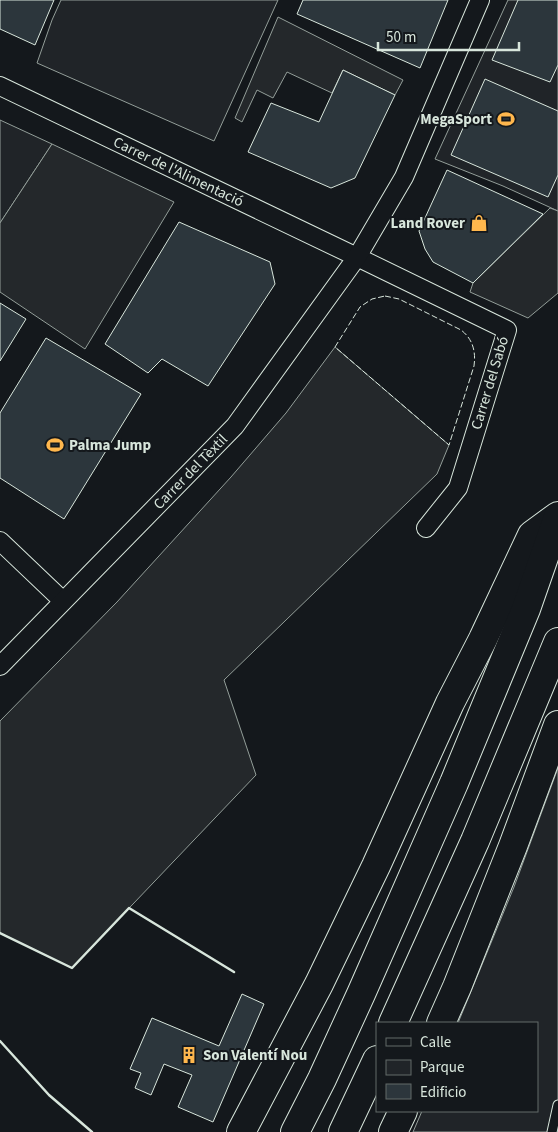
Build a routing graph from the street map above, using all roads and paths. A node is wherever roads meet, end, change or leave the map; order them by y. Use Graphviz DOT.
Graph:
graph roads {
  1 [pos="480,0"];
  2 [pos="0,86"];
  3 [pos="357,256"];
  4 [pos="558,516"];
  5 [pos="426,528"];
  6 [pos="0,541"];
  7 [pos="63,601"];
  8 [pos="558,642"];
  9 [pos="0,666"];
  10 [pos="558,725"];
  11 [pos="394,1022"];
  12 [pos="441,1022"];
  13 [pos="376,1062"];
  14 [pos="558,1105"];
  15 [pos="403,1112"];
  16 [pos="241,1132"];
  17 [pos="295,1132"];
  18 [pos="343,1132"];
  19 [pos="393,1132"];
  20 [pos="552,1132"];
  1 -- 3 [label="street, Carrer del Tèxtil"];
  2 -- 3 [label="street, Carrer de l'Alimentació"];
  3 -- 5 [label="street, Carrer del Sabó"];
  3 -- 7 [label="street, Carrer del Tèxtil"];
  4 -- 16 [label="highway"];
  4 -- 17 [label="highway"];
  6 -- 7 [label="street"];
  7 -- 9 [label="street, Carrer del Tèxtil"];
  8 -- 11 [label="highway"];
  10 -- 12 [label="highway"];
  13 -- 18 [label="highway"];
  14 -- 20 [label="lane"];
  15 -- 19 [label="highway"];
}
